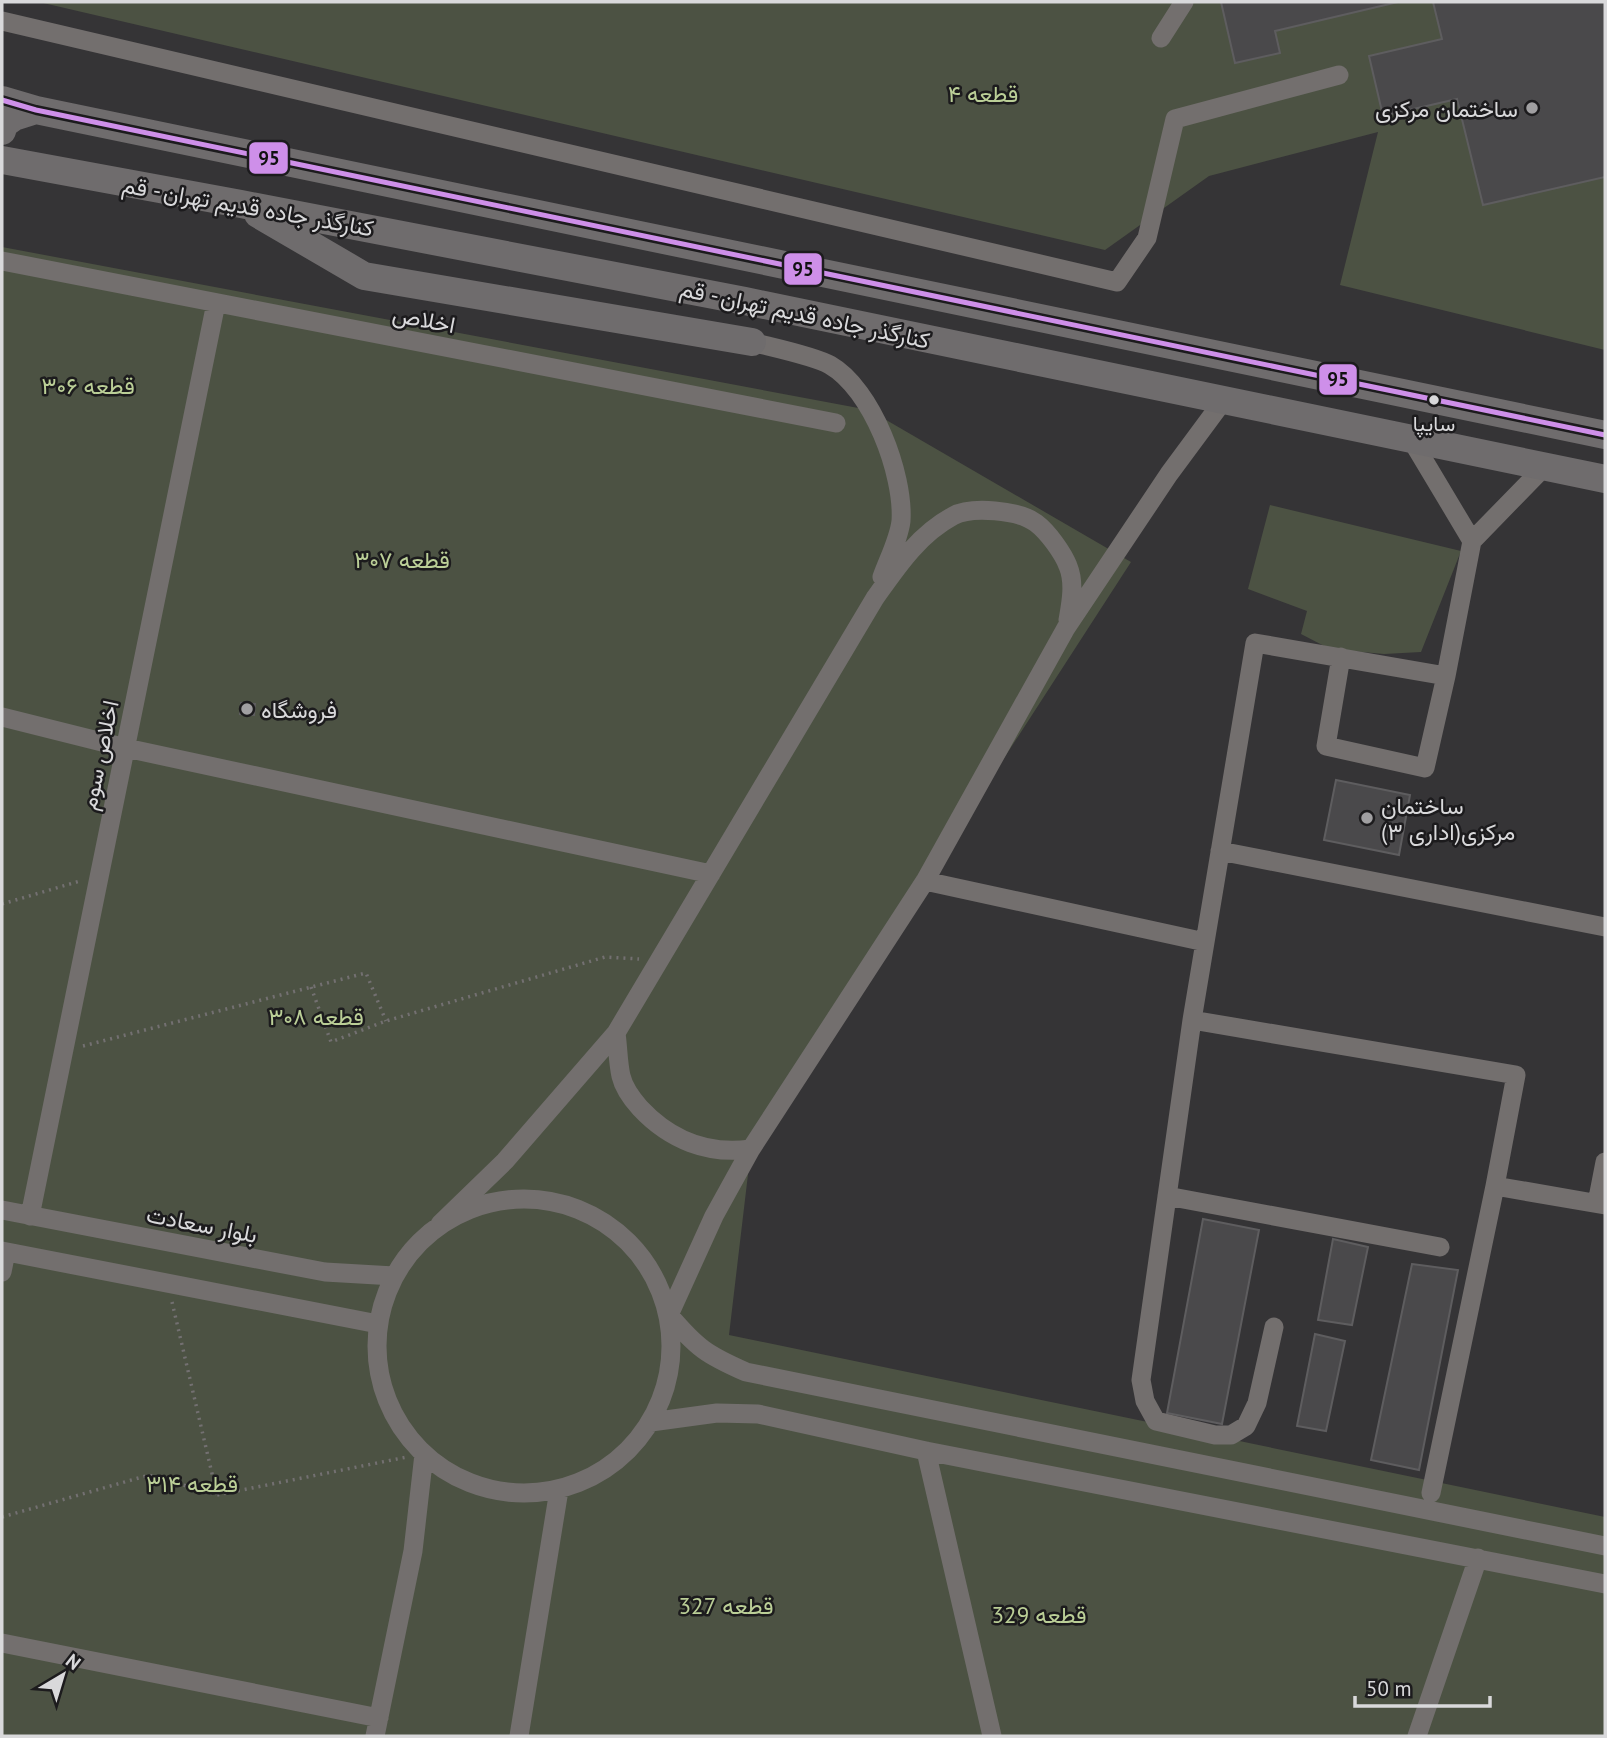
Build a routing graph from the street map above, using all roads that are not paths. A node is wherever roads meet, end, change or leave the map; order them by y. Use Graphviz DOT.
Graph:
graph roads {
  1 [pos="1184,2"];
  2 [pos="2,21"];
  3 [pos="1161,38"];
  4 [pos="1339,75"];
  5 [pos="2,100"];
  6 [pos="36,110"];
  7 [pos="2,133"];
  8 [pos="6,164"];
  9 [pos="241,204"];
  10 [pos="2,261"];
  11 [pos="216,303"];
  12 [pos="752,342"];
  13 [pos="1223,401"];
  14 [pos="836,423"];
  15 [pos="1605,435"];
  16 [pos="1411,439"];
  17 [pos="1545,466"];
  18 [pos="1605,479"];
  19 [pos="1472,541"];
  20 [pos="875,598"];
  21 [pos="1066,628"];
  22 [pos="1341,657"];
  23 [pos="1446,676"];
  24 [pos="2,717"];
  25 [pos="126,748"];
  26 [pos="1220,851"];
  27 [pos="711,873"];
  28 [pos="925,881"];
  29 [pos="1605,927"];
  30 [pos="1205,942"];
  31 [pos="1192,1020"];
  32 [pos="616,1033"];
  33 [pos="751,1149"];
  34 [pos="1605,1162"];
  35 [pos="1495,1186"];
  36 [pos="1167,1196"];
  37 [pos="1601,1204"];
  38 [pos="2,1210"];
  39 [pos="30,1216"];
  40 [pos="440,1224"];
  41 [pos="1440,1247"];
  42 [pos="4,1252"];
  43 [pos="2,1272"];
  44 [pos="394,1276"];
  45 [pos="669,1315"];
  46 [pos="378,1324"];
  47 [pos="1274,1327"];
  48 [pos="651,1422"];
  49 [pos="926,1451"];
  50 [pos="424,1454"];
  51 [pos="559,1490"];
  52 [pos="1431,1493"];
  53 [pos="1605,1546"];
  54 [pos="1478,1558"];
  55 [pos="1605,1584"];
  56 [pos="2,1643"];
  57 [pos="377,1727"];
  58 [pos="519,1736"];
  59 [pos="992,1736"];
  60 [pos="1417,1736"];
  1 -- 3 [label="street"];
  2 -- 4 [label="street"];
  5 -- 6 [label="highway"];
  6 -- 7 [label="highway"];
  6 -- 15 [label="highway"];
  7 -- 8 [label="highway"];
  8 -- 9 [label="highway, کنارگذر جاده قدیم تهران - قم"];
  9 -- 12 [label="highway"];
  9 -- 13 [label="highway, کنارگذر جاده قدیم تهران - قم"];
  10 -- 11 [label="street, اخلاص"];
  11 -- 14 [label="street, اخلاص"];
  11 -- 25 [label="street, اخلاص سوم"];
  12 -- 20 [label="street"];
  13 -- 16 [label="highway, کنارگذر جاده قدیم تهران - قم"];
  13 -- 21 [label="street"];
  16 -- 17 [label="highway, کنارگذر جاده قدیم تهران - قم"];
  16 -- 19 [label="street"];
  17 -- 18 [label="highway, کنارگذر جاده قدیم تهران - قم"];
  17 -- 19 [label="street"];
  19 -- 23 [label="street"];
  20 -- 21 [label="street"];
  20 -- 27 [label="street"];
  21 -- 28 [label="street"];
  22 -- 23 [label="street"];
  22 -- 23 [label="street"];
  22 -- 26 [label="street"];
  24 -- 25 [label="street"];
  25 -- 27 [label="street"];
  25 -- 39 [label="street, اخلاص سوم"];
  26 -- 29 [label="street"];
  26 -- 30 [label="street"];
  27 -- 32 [label="street"];
  28 -- 30 [label="street"];
  28 -- 33 [label="street"];
  30 -- 31 [label="street"];
  31 -- 35 [label="street"];
  31 -- 36 [label="street"];
  32 -- 33 [label="street"];
  32 -- 40 [label="street"];
  33 -- 45 [label="street"];
  34 -- 37 [label="street"];
  35 -- 37 [label="street"];
  35 -- 52 [label="street"];
  36 -- 41 [label="street"];
  36 -- 47 [label="street"];
  38 -- 39 [label="street, بلوار سعادت"];
  39 -- 44 [label="street, بلوار سعادت"];
  40 -- 44 [label="street"];
  40 -- 45 [label="street"];
  42 -- 43 [label="street"];
  42 -- 46 [label="street"];
  44 -- 46 [label="street"];
  45 -- 48 [label="street"];
  45 -- 53 [label="street"];
  46 -- 50 [label="street"];
  48 -- 49 [label="street"];
  48 -- 51 [label="street"];
  49 -- 54 [label="street"];
  49 -- 59 [label="street"];
  50 -- 51 [label="street"];
  50 -- 57 [label="street"];
  51 -- 58 [label="street"];
  54 -- 55 [label="street"];
  54 -- 60 [label="street"];
  56 -- 57 [label="street"];
}
